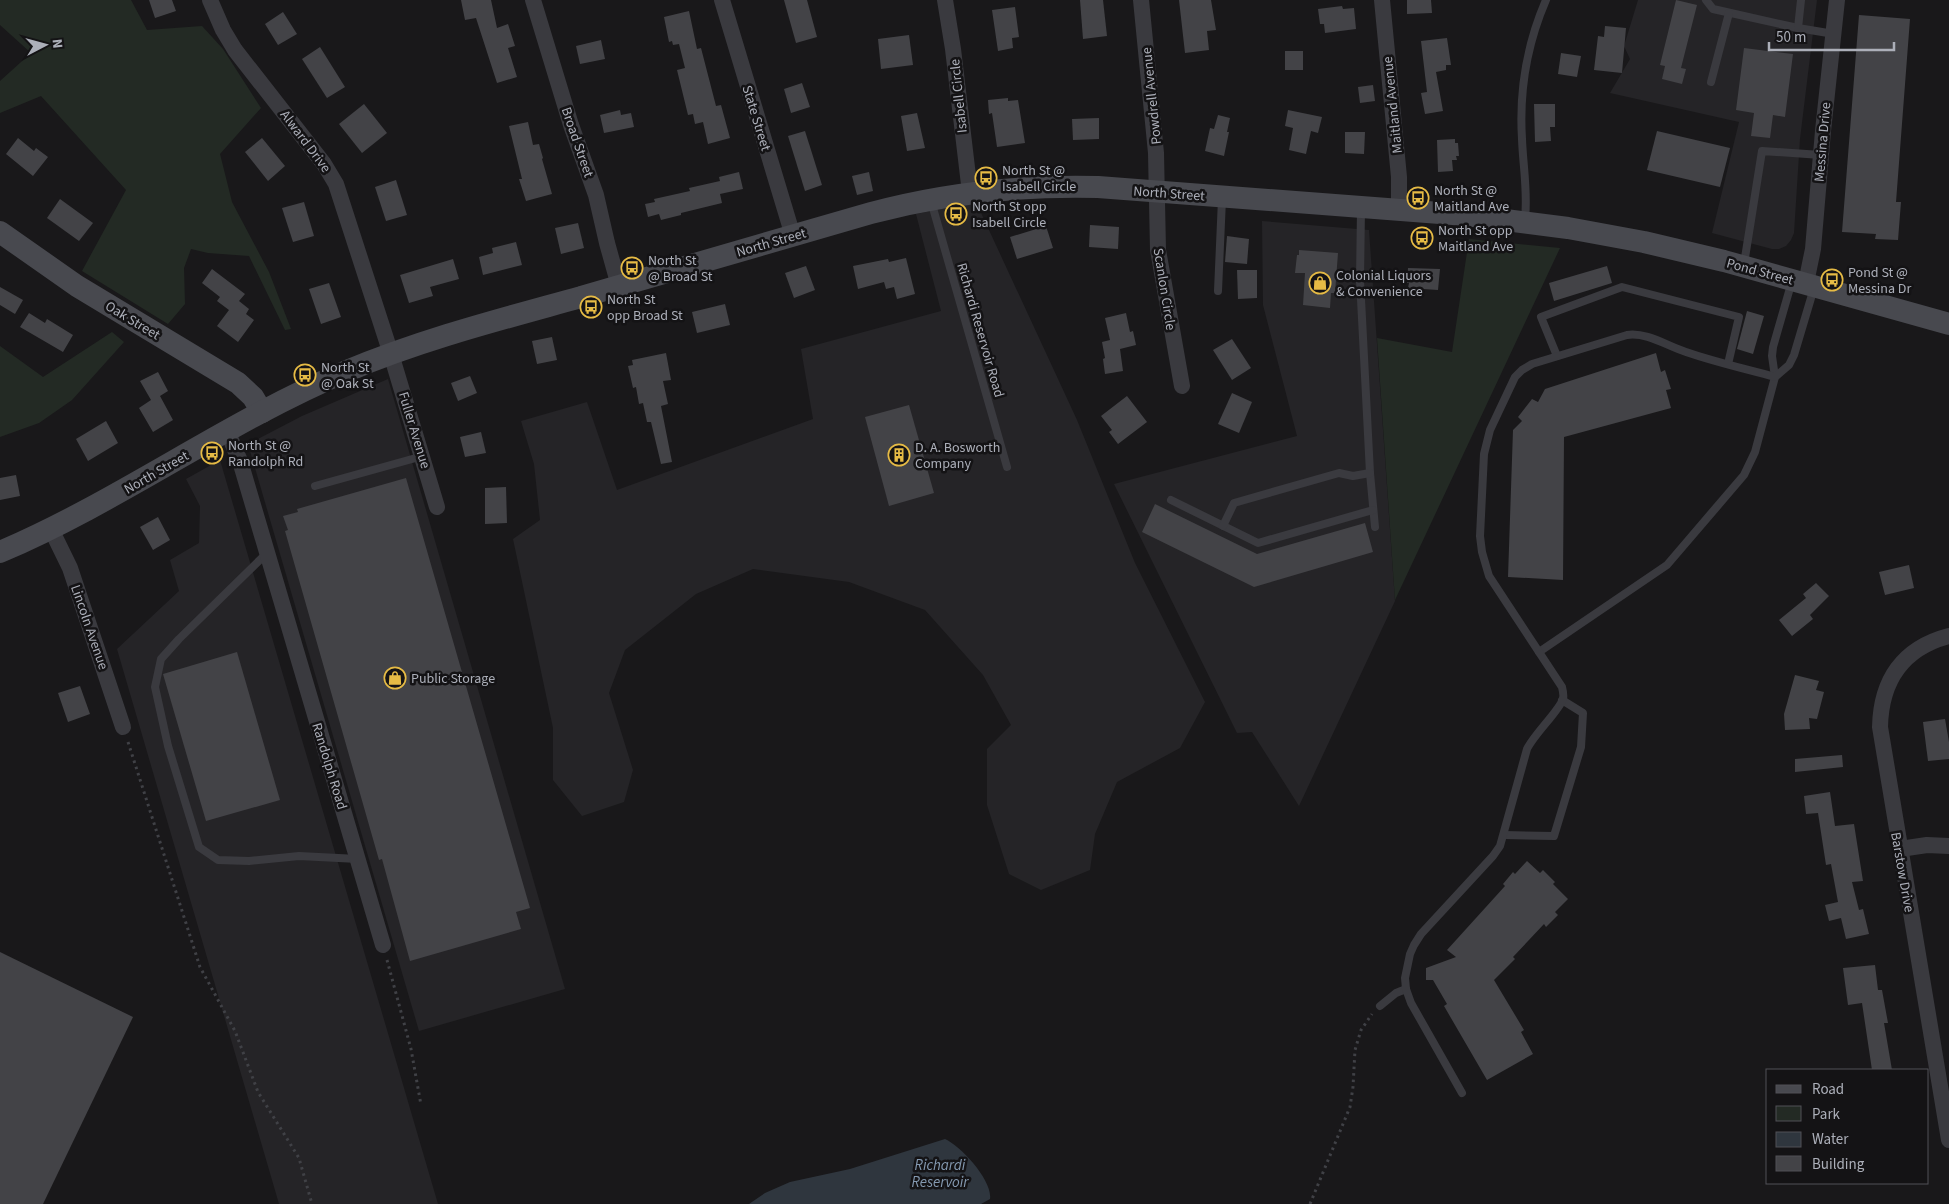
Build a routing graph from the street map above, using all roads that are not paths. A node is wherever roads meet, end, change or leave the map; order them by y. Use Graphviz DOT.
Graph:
graph roads {
  1 [pos="210,0"];
  2 [pos="533,0"];
  3 [pos="722,0"];
  4 [pos="945,0"];
  5 [pos="1141,0"];
  6 [pos="1382,0"];
  7 [pos="1546,0"];
  8 [pos="1706,0"];
  9 [pos="1801,0"];
  10 [pos="1837,0"];
  11 [pos="1729,12"];
  12 [pos="1798,28"];
  13 [pos="1834,34"];
  14 [pos="1711,82"];
  15 [pos="1821,155"];
  16 [pos="1158,192"];
  17 [pos="970,193"];
  18 [pos="1222,197"];
  19 [pos="931,199"];
  20 [pos="1362,207"];
  21 [pos="1399,210"];
  22 [pos="1525,222"];
  23 [pos="1568,228"];
  24 [pos="0,232"];
  25 [pos="792,236"];
  26 [pos="1743,266"];
  27 [pos="1805,283"];
  28 [pos="619,286"];
  29 [pos="1218,291"];
  30 [pos="1949,324"];
  31 [pos="391,354"];
  32 [pos="1557,356"];
  33 [pos="1728,364"];
  34 [pos="1775,377"];
  35 [pos="1182,386"];
  36 [pos="262,412"];
  37 [pos="227,431"];
  38 [pos="422,456"];
  39 [pos="1007,467"];
  40 [pos="1370,473"];
  41 [pos="315,486"];
  42 [pos="1171,500"];
  43 [pos="437,507"];
  44 [pos="1373,510"];
  45 [pos="1223,526"];
  46 [pos="1375,527"];
  47 [pos="51,529"];
  48 [pos="0,552"];
  49 [pos="267,553"];
  50 [pos="1949,636"];
  51 [pos="1539,652"];
  52 [pos="1562,700"];
  53 [pos="123,727"];
  54 [pos="1504,835"];
  55 [pos="1949,846"];
  56 [pos="1900,849"];
  57 [pos="358,859"];
  58 [pos="383,945"];
  59 [pos="1406,989"];
  60 [pos="1380,1006"];
  61 [pos="1462,1093"];
  62 [pos="1949,1140"];
  1 -- 31 [label="street, Alward Drive"];
  2 -- 28 [label="street, Broad Street"];
  3 -- 25 [label="street, State Street"];
  4 -- 17 [label="street, Isabell Circle"];
  5 -- 16 [label="street, Powdrell Avenue"];
  6 -- 21 [label="street, Maitland Avenue"];
  7 -- 22 [label="lane"];
  8 -- 11 [label="lane"];
  9 -- 12 [label="lane"];
  10 -- 13 [label="street, Messina Drive"];
  11 -- 12 [label="lane"];
  11 -- 14 [label="lane"];
  12 -- 13 [label="lane"];
  13 -- 15 [label="street, Messina Drive"];
  15 -- 26 [label="lane"];
  15 -- 27 [label="street, Messina Drive"];
  16 -- 17 [label="main road, North Street"];
  16 -- 18 [label="main road, North Street"];
  16 -- 35 [label="street, Scanlon Circle"];
  17 -- 19 [label="main road, North Street"];
  18 -- 20 [label="main road, North Street"];
  18 -- 29 [label="lane"];
  19 -- 25 [label="main road, North Street"];
  19 -- 39 [label="lane, Richardi Reservoir Road"];
  20 -- 21 [label="main road, North Street"];
  20 -- 40 [label="lane"];
  21 -- 22 [label="main road, North Street"];
  22 -- 23 [label="main road, North Street"];
  23 -- 26 [label="main road, Pond Street"];
  24 -- 36 [label="main road, Oak Street"];
  25 -- 28 [label="main road, North Street"];
  26 -- 27 [label="main road, Pond Street"];
  27 -- 30 [label="main road, Pond Street"];
  27 -- 34 [label="lane"];
  27 -- 34 [label="lane"];
  28 -- 31 [label="main road, North Street"];
  31 -- 36 [label="main road, North Street"];
  31 -- 38 [label="street, Fuller Avenue"];
  32 -- 33 [label="lane"];
  32 -- 33 [label="lane"];
  32 -- 51 [label="lane"];
  33 -- 34 [label="lane"];
  34 -- 51 [label="lane"];
  36 -- 37 [label="main road, North Street"];
  37 -- 47 [label="main road, North Street"];
  37 -- 49 [label="street, Randolph Road"];
  38 -- 41 [label="lane"];
  38 -- 43 [label="street, Fuller Avenue"];
  40 -- 44 [label="lane"];
  40 -- 45 [label="lane"];
  42 -- 45 [label="lane"];
  44 -- 45 [label="lane"];
  44 -- 46 [label="lane"];
  47 -- 48 [label="main road, North Street"];
  47 -- 53 [label="street, Lincoln Avenue"];
  49 -- 57 [label="street, Randolph Road"];
  49 -- 57 [label="lane"];
  50 -- 56 [label="street, Barstow Drive"];
  51 -- 52 [label="lane"];
  52 -- 54 [label="lane"];
  52 -- 54 [label="lane"];
  54 -- 59 [label="lane"];
  55 -- 56 [label="street"];
  56 -- 62 [label="street, Barstow Drive"];
  57 -- 58 [label="street, Randolph Road"];
  59 -- 60 [label="lane"];
  59 -- 61 [label="lane"];
}
